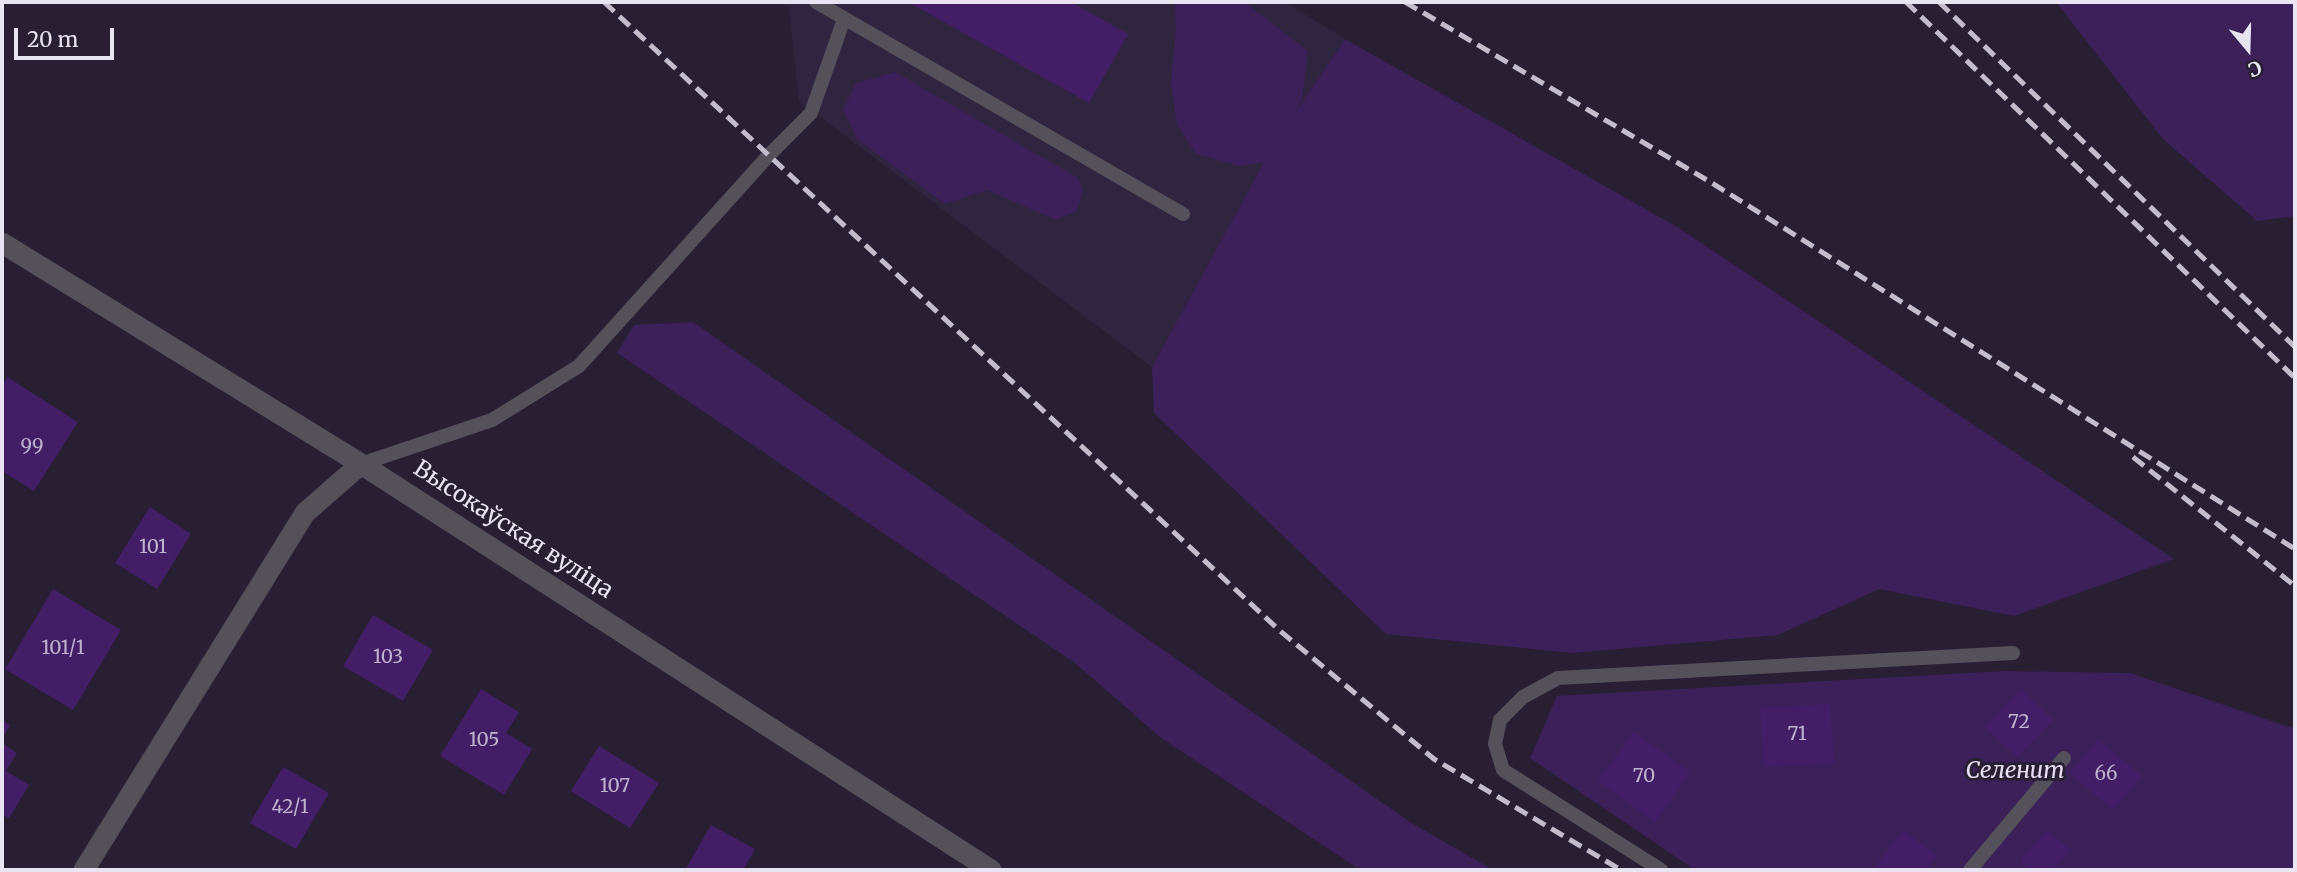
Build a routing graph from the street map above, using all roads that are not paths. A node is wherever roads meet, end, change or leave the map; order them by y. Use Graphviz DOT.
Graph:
graph roads {
  1 [pos="816,2"];
  2 [pos="844,19"];
  3 [pos="1183,214"];
  4 [pos="2,243"];
  5 [pos="361,464"];
  6 [pos="2013,653"];
  7 [pos="2064,758"];
  8 [pos="84,870"];
  9 [pos="991,870"];
  10 [pos="1661,870"];
  11 [pos="1970,870"];
  1 -- 2 [label="lane"];
  2 -- 3 [label="lane"];
  2 -- 5 [label="lane"];
  4 -- 5 [label="street, Высокаўская вуліца"];
  5 -- 8 [label="street"];
  5 -- 9 [label="street, Высокаўская вуліца"];
  6 -- 10 [label="lane"];
  7 -- 11 [label="lane"];
}
